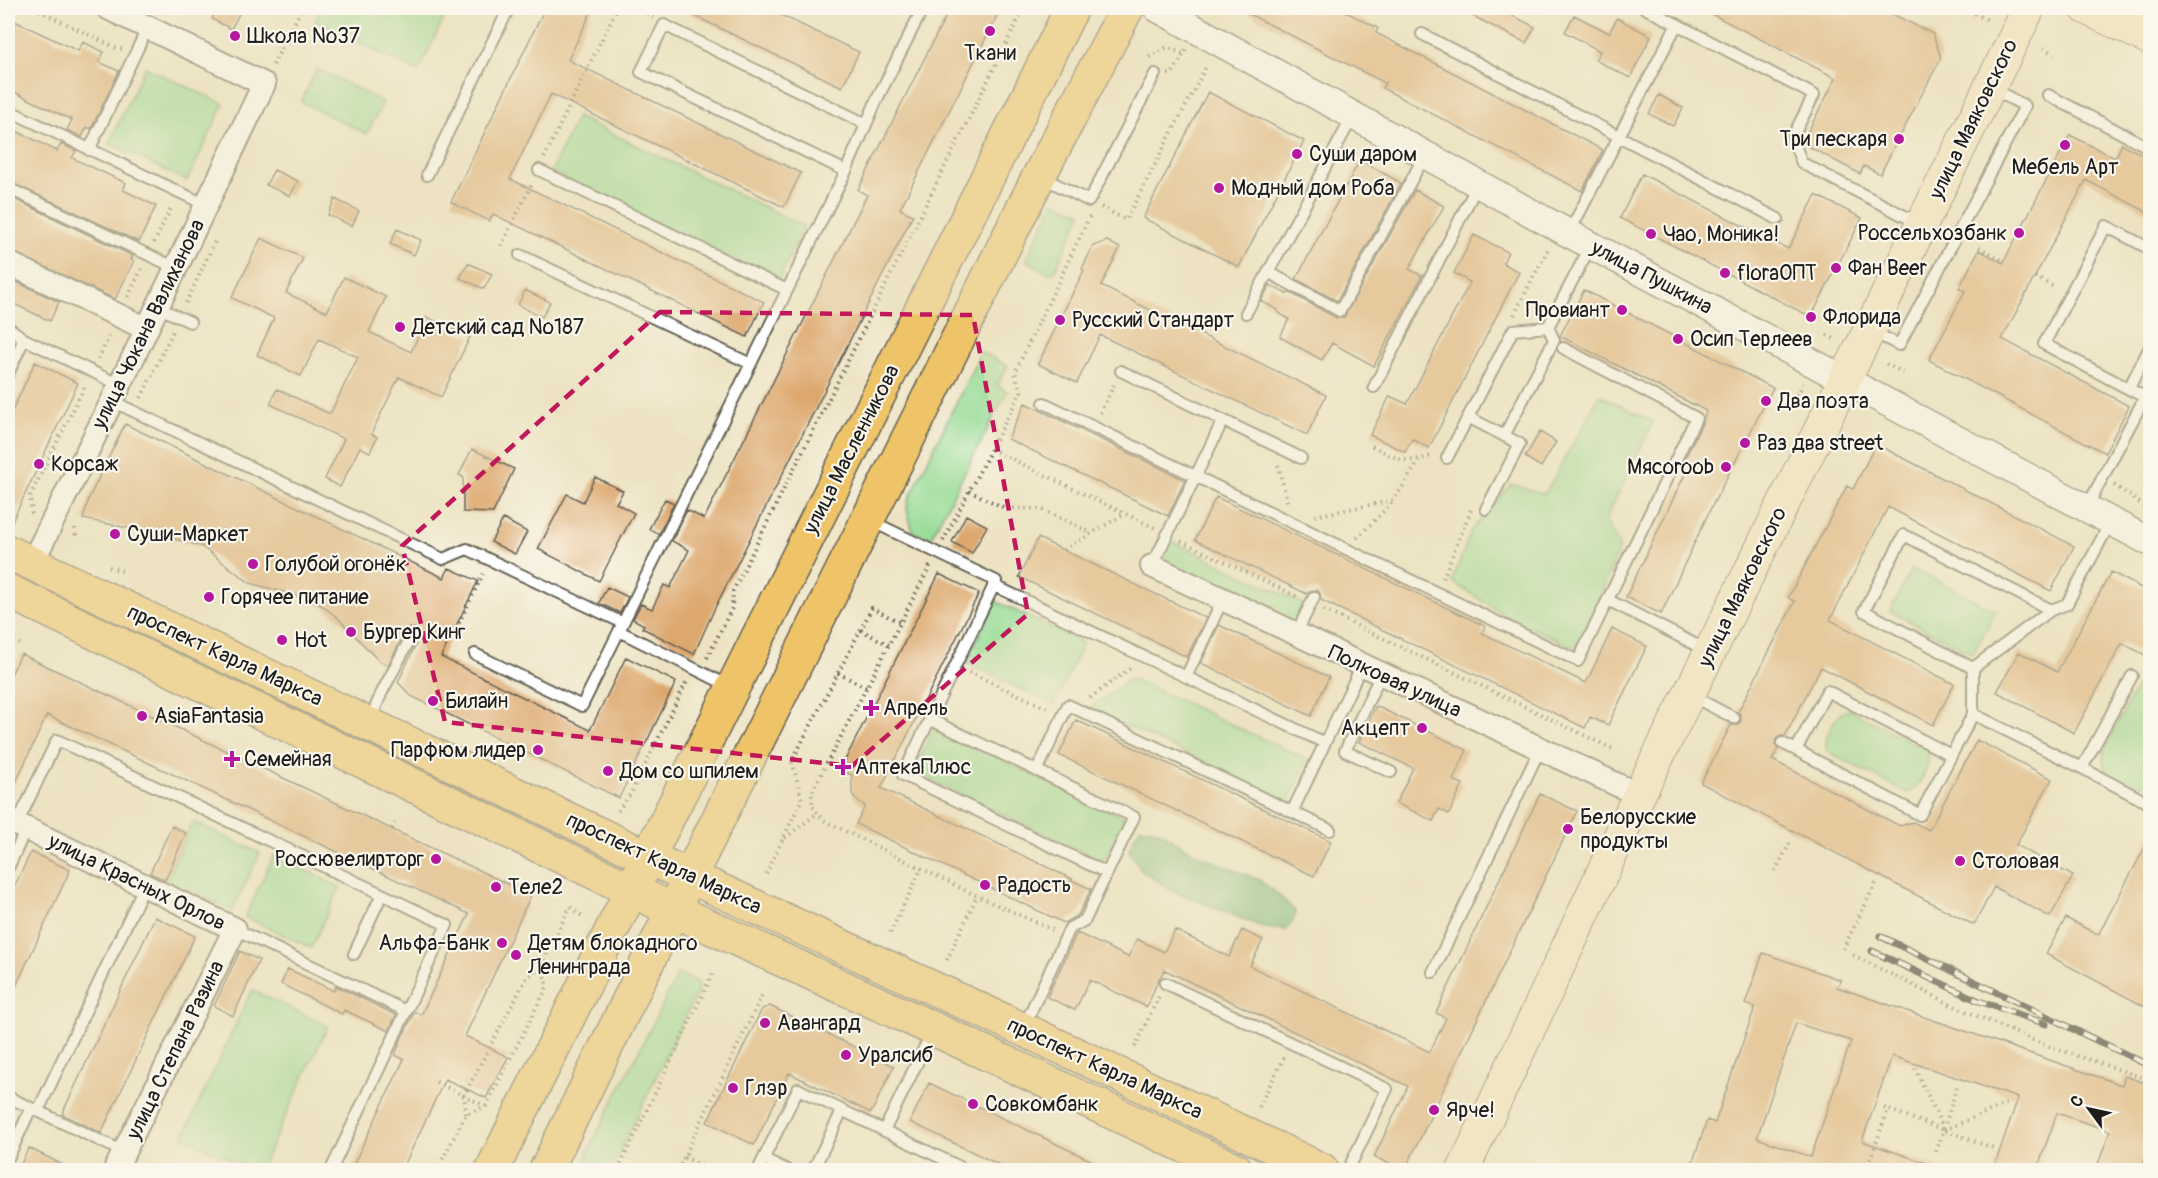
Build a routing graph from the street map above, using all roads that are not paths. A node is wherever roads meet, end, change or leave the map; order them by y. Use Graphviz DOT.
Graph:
graph roads {
  1 [pos="108,8"];
  2 [pos="509,8"];
  3 [pos="923,8"];
  4 [pos="1072,8"];
  5 [pos="1127,8"];
  6 [pos="1156,8"];
  7 [pos="1645,8"];
  8 [pos="2029,8"];
  9 [pos="2086,8"];
  10 [pos="1677,24"];
  11 [pos="148,27"];
  12 [pos="1422,34"];
  13 [pos="2151,39"];
  14 [pos="1155,74"];
  15 [pos="1989,87"];
  16 [pos="2048,95"];
  17 [pos="8,111"];
  18 [pos="1353,116"];
  19 [pos="866,124"];
  20 [pos="1619,136"];
  21 [pos="2151,148"];
  22 [pos="89,150"];
  23 [pos="1425,155"];
  24 [pos="539,170"];
  25 [pos="846,171"];
  26 [pos="427,175"];
  27 [pos="1039,176"];
  28 [pos="1479,184"];
  29 [pos="8,188"];
  30 [pos="206,205"];
  31 [pos="1778,219"];
  32 [pos="1921,225"];
  33 [pos="1580,239"];
  34 [pos="2151,249"];
  35 [pos="520,255"];
  36 [pos="8,262"];
  37 [pos="176,268"];
  38 [pos="1268,272"];
  39 [pos="787,290"];
  40 [pos="157,307"];
  41 [pos="1246,313"];
  42 [pos="190,322"];
  43 [pos="8,327"];
  44 [pos="1548,327"];
  45 [pos="147,329"];
  46 [pos="1870,330"];
  47 [pos="24,339"];
  48 [pos="2151,347"];
  49 [pos="1563,348"];
  50 [pos="751,364"];
  51 [pos="1121,370"];
  52 [pos="8,374"];
  53 [pos="1845,380"];
  54 [pos="1374,387"];
  55 [pos="2129,388"];
  56 [pos="116,393"];
  57 [pos="2148,398"];
  58 [pos="1044,403"];
  59 [pos="1468,417"];
  60 [pos="1223,420"];
  61 [pos="1504,436"];
  62 [pos="1301,458"];
  63 [pos="1447,458"];
  64 [pos="1195,476"];
  65 [pos="1487,508"];
  66 [pos="2087,508"];
  67 [pos="868,520"];
  68 [pos="2111,521"];
  69 [pos="2151,542"];
  70 [pos="20,557"];
  71 [pos="1152,566"];
  72 [pos="993,585"];
  73 [pos="8,591"];
  74 [pos="1223,599"];
  75 [pos="1312,600"];
  76 [pos="1608,600"];
  77 [pos="2051,610"];
  78 [pos="621,627"];
  79 [pos="1296,634"];
  80 [pos="412,635"];
  81 [pos="1710,652"];
  82 [pos="475,654"];
  83 [pos="1973,668"];
  84 [pos="1372,670"];
  85 [pos="2133,676"];
  86 [pos="1186,677"];
  87 [pos="732,687"];
  88 [pos="1688,694"];
  89 [pos="1973,714"];
  90 [pos="1734,718"];
  91 [pos="929,720"];
  92 [pos="369,723"];
  93 [pos="1325,743"];
  94 [pos="1782,743"];
  95 [pos="1540,749"];
  96 [pos="1796,750"];
  97 [pos="1951,755"];
  98 [pos="2082,768"];
  99 [pos="1037,771"];
  100 [pos="1391,772"];
  101 [pos="1639,795"];
  102 [pos="2151,804"];
  103 [pos="1292,812"];
  104 [pos="17,824"];
  105 [pos="1330,830"];
  106 [pos="647,857"];
  107 [pos="8,868"];
  108 [pos="1107,873"];
  109 [pos="690,876"];
  110 [pos="145,885"];
  111 [pos="631,890"];
  112 [pos="382,894"];
  113 [pos="673,910"];
  114 [pos="235,929"];
  115 [pos="354,954"];
  116 [pos="1433,972"];
  117 [pos="1165,983"];
  118 [pos="406,1011"];
  119 [pos="934,1029"];
  120 [pos="1022,1029"];
  121 [pos="8,1097"];
  122 [pos="34,1109"];
  123 [pos="842,1111"];
  124 [pos="884,1131"];
  125 [pos="8,1158"];
  126 [pos="764,1159"];
  127 [pos="120,1161"];
  128 [pos="552,1167"];
  129 [pos="1226,1169"];
  130 [pos="331,1170"];
  131 [pos="492,1170"];
  132 [pos="758,1170"];
  133 [pos="787,1170"];
  134 [pos="813,1170"];
  135 [pos="966,1170"];
  136 [pos="1322,1170"];
  137 [pos="1348,1170"];
  138 [pos="1463,1170"];
  1 -- 11 [label="street"];
  2 -- 26 [label="lane"];
  3 -- 19 [label="lane"];
  4 -- 87 [label="main road, улица Масленникова"];
  5 -- 27 [label="main road"];
  6 -- 18 [label="street, улица Пушкина"];
  7 -- 10 [label="lane"];
  8 -- 15 [label="main road, улица Маяковского"];
  9 -- 13 [label="main road"];
  10 -- 20 [label="lane"];
  10 -- 32 [label="lane"];
  11 -- 22 [label="lane"];
  11 -- 30 [label="street, улица Чокана Валиханова"];
  12 -- 20 [label="lane"];
  14 -- 27 [label="lane"];
  15 -- 32 [label="main road, улица Маяковского"];
  15 -- 46 [label="lane"];
  16 -- 21 [label="lane"];
  17 -- 22 [label="lane"];
  18 -- 23 [label="street, улица Пушкина"];
  18 -- 38 [label="lane"];
  19 -- 25 [label="lane"];
  19 -- 25 [label="lane"];
  20 -- 31 [label="lane"];
  20 -- 33 [label="lane"];
  22 -- 30 [label="lane"];
  23 -- 28 [label="street, улица Пушкина"];
  23 -- 38 [label="lane"];
  24 -- 39 [label="lane"];
  25 -- 39 [label="lane"];
  27 -- 67 [label="main road"];
  28 -- 33 [label="street, улица Пушкина"];
  28 -- 54 [label="lane"];
  29 -- 37 [label="lane"];
  30 -- 37 [label="street, улица Чокана Валиханова"];
  32 -- 46 [label="main road, улица Маяковского"];
  33 -- 44 [label="lane"];
  33 -- 53 [label="street, улица Пушкина"];
  34 -- 55 [label="lane"];
  35 -- 50 [label="lane"];
  36 -- 45 [label="street"];
  37 -- 40 [label="street, улица Чокана Валиханова"];
  38 -- 41 [label="lane"];
  39 -- 50 [label="lane"];
  40 -- 42 [label="lane"];
  40 -- 45 [label="street, улица Чокана Валиханова"];
  43 -- 47 [label="lane"];
  44 -- 59 [label="lane"];
  44 -- 61 [label="lane"];
  45 -- 56 [label="street, улица Чокана Валиханова"];
  46 -- 53 [label="main road, улица Маяковского"];
  47 -- 52 [label="lane"];
  47 -- 56 [label="lane"];
  48 -- 55 [label="lane"];
  49 -- 76 [label="lane"];
  50 -- 78 [label="lane"];
  51 -- 60 [label="lane"];
  53 -- 66 [label="street, улица Пушкина"];
  53 -- 81 [label="main road, улица Маяковского"];
  55 -- 57 [label="lane"];
  56 -- 70 [label="street, улица Чокана Валиханова"];
  56 -- 78 [label="lane"];
  57 -- 66 [label="lane"];
  58 -- 64 [label="lane"];
  59 -- 61 [label="lane"];
  59 -- 63 [label="lane"];
  60 -- 62 [label="lane"];
  60 -- 64 [label="lane"];
  61 -- 65 [label="lane"];
  64 -- 71 [label="lane"];
  64 -- 76 [label="lane"];
  66 -- 68 [label="street, улица Пушкина"];
  67 -- 72 [label="lane"];
  67 -- 109 [label="main road"];
  68 -- 69 [label="street, улица Пушкина"];
  68 -- 77 [label="lane"];
  70 -- 92 [label="main road, проспект Карла Маркса"];
  71 -- 74 [label="street, Полковая улица"];
  72 -- 86 [label="lane"];
  72 -- 91 [label="lane"];
  73 -- 111 [label="main road, проспект Карла Маркса"];
  74 -- 79 [label="street, Полковая улица"];
  74 -- 86 [label="lane"];
  75 -- 79 [label="lane"];
  76 -- 81 [label="lane"];
  77 -- 83 [label="lane"];
  77 -- 83 [label="lane"];
  78 -- 82 [label="lane"];
  78 -- 87 [label="lane"];
  79 -- 84 [label="street, Полковая улица"];
  80 -- 92 [label="lane"];
  81 -- 88 [label="main road, улица Маяковского"];
  83 -- 89 [label="lane"];
  84 -- 93 [label="lane"];
  84 -- 95 [label="street, Полковая улица"];
  84 -- 100 [label="lane"];
  85 -- 98 [label="lane"];
  86 -- 93 [label="lane"];
  87 -- 106 [label="main road, улица Масленникова"];
  88 -- 90 [label="lane"];
  88 -- 101 [label="main road, улица Маяковского"];
  89 -- 97 [label="lane"];
  89 -- 98 [label="lane"];
  91 -- 99 [label="lane"];
  91 -- 108 [label="lane"];
  92 -- 106 [label="main road, проспект Карла Маркса"];
  93 -- 103 [label="lane"];
  94 -- 96 [label="lane"];
  95 -- 101 [label="street, Полковая улица"];
  95 -- 116 [label="lane"];
  96 -- 97 [label="lane"];
  96 -- 97 [label="lane"];
  98 -- 102 [label="lane"];
  99 -- 103 [label="lane"];
  99 -- 108 [label="lane"];
  101 -- 138 [label="main road, улица Маяковского"];
  103 -- 105 [label="lane"];
  104 -- 107 [label="lane"];
  104 -- 110 [label="street, улица Красных Орлов"];
  104 -- 112 [label="lane"];
  106 -- 109 [label="main road, проспект Карла Маркса"];
  106 -- 111 [label="main road, улица Масленникова"];
  108 -- 120 [label="lane"];
  109 -- 113 [label="main road"];
  109 -- 120 [label="main road, проспект Карла Маркса"];
  110 -- 114 [label="street, улица Красных Орлов"];
  110 -- 122 [label="lane"];
  111 -- 113 [label="main road, проспект Карла Маркса"];
  111 -- 131 [label="main road, улица Масленникова"];
  112 -- 115 [label="lane"];
  112 -- 118 [label="lane"];
  113 -- 119 [label="main road, проспект Карла Маркса"];
  113 -- 128 [label="main road"];
  114 -- 118 [label="lane"];
  114 -- 127 [label="street, улица Степана Разина"];
  117 -- 137 [label="lane"];
  118 -- 130 [label="lane"];
  119 -- 124 [label="lane"];
  119 -- 129 [label="main road, проспект Карла Маркса"];
  120 -- 136 [label="main road, проспект Карла Маркса"];
  121 -- 122 [label="lane"];
  122 -- 125 [label="lane"];
  122 -- 127 [label="lane"];
  123 -- 124 [label="lane"];
  123 -- 126 [label="lane"];
  123 -- 134 [label="lane"];
  124 -- 135 [label="lane"];
  126 -- 132 [label="lane"];
  126 -- 133 [label="lane"];
}
